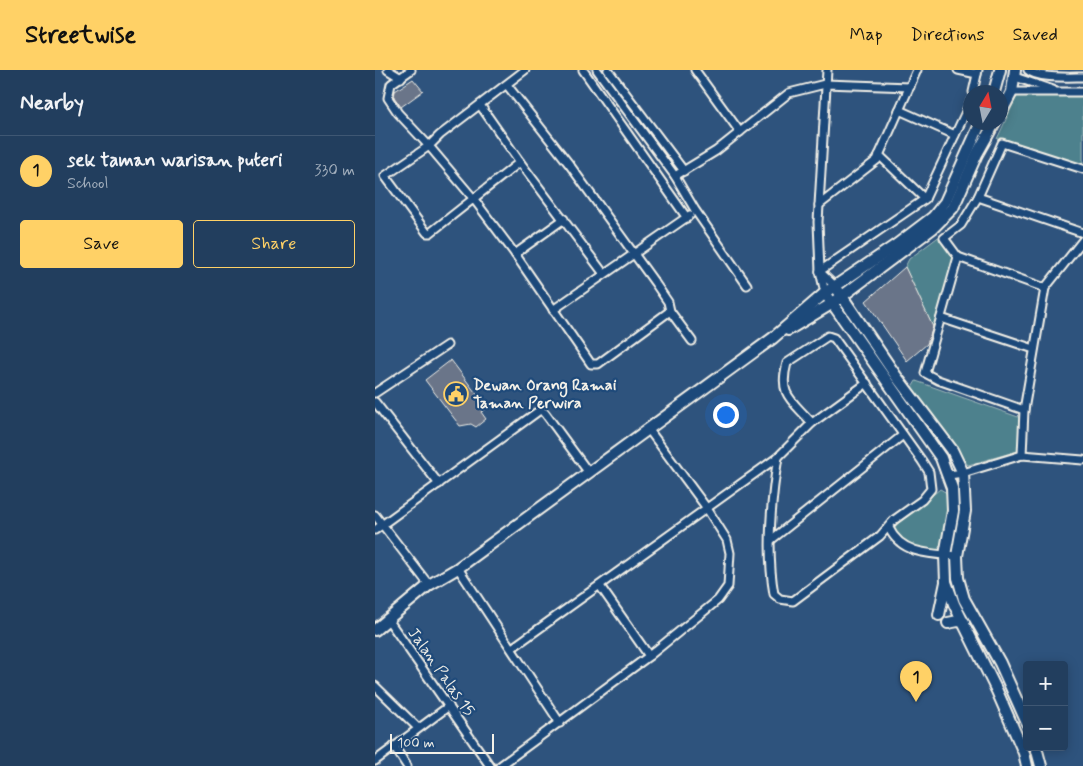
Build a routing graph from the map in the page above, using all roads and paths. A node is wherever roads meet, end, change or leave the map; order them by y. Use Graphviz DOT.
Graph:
graph roads {
  1 [pos="388,70"];
  2 [pos="411,70"];
  3 [pos="525,70"];
  4 [pos="583,70"];
  5 [pos="597,70"];
  6 [pos="608,70"];
  7 [pos="827,70"];
  8 [pos="917,70"];
  9 [pos="958,70"];
  10 [pos="1027,70"];
  11 [pos="699,71"];
  12 [pos="977,72"];
  13 [pos="1000,73"];
  14 [pos="1015,74"];
  15 [pos="1083,77"];
  16 [pos="401,78"];
  17 [pos="825,84"];
  18 [pos="507,85"];
  19 [pos="974,85"];
  20 [pos="910,87"];
  21 [pos="1008,92"];
  22 [pos="1012,92"];
  23 [pos="1058,92"];
  24 [pos="1083,92"];
  25 [pos="1008,100"];
  26 [pos="480,105"];
  27 [pos="899,110"];
  28 [pos="963,118"];
  29 [pos="977,130"];
  30 [pos="990,130"];
  31 [pos="740,132"];
  32 [pos="955,135"];
  33 [pos="429,146"];
  34 [pos="879,154"];
  35 [pos="520,162"];
  36 [pos="1083,169"];
  37 [pos="684,171"];
  38 [pos="675,176"];
  39 [pos="978,197"];
  40 [pos="473,198"];
  41 [pos="925,199"];
  42 [pos="819,206"];
  43 [pos="695,210"];
  44 [pos="687,218"];
  45 [pos="564,219"];
  46 [pos="1083,233"];
  47 [pos="1083,240"];
  48 [pos="632,253"];
  49 [pos="515,254"];
  50 [pos="958,257"];
  51 [pos="820,271"];
  52 [pos="604,274"];
  53 [pos="747,285"];
  54 [pos="835,286"];
  55 [pos="1045,288"];
  56 [pos="825,293"];
  57 [pos="842,296"];
  58 [pos="833,303"];
  59 [pos="553,310"];
  60 [pos="670,311"];
  61 [pos="941,318"];
  62 [pos="773,338"];
  63 [pos="692,341"];
  64 [pos="447,345"];
  65 [pos="1034,349"];
  66 [pos="867,383"];
  67 [pos="375,393"];
  68 [pos="375,402"];
  69 [pos="1024,410"];
  70 [pos="812,423"];
  71 [pos="649,430"];
  72 [pos="903,435"];
  73 [pos="1023,455"];
  74 [pos="778,457"];
  75 [pos="1083,460"];
  76 [pos="589,472"];
  77 [pos="963,473"];
  78 [pos="949,475"];
  79 [pos="439,484"];
  80 [pos="706,508"];
  81 [pos="375,514"];
  82 [pos="383,524"];
  83 [pos="889,528"];
  84 [pos="375,530"];
  85 [pos="771,540"];
  86 [pos="945,555"];
  87 [pos="957,556"];
  88 [pos="458,568"];
  89 [pos="946,582"];
  90 [pos="429,585"];
  91 [pos="600,586"];
  92 [pos="939,615"];
  93 [pos="387,618"];
  94 [pos="964,622"];
  95 [pos="948,623"];
  96 [pos="375,630"];
  97 [pos="511,648"];
  98 [pos="649,656"];
  99 [pos="375,686"];
  100 [pos="449,706"];
  101 [pos="1023,714"];
  102 [pos="560,723"];
  103 [pos="417,727"];
  104 [pos="394,746"];
  105 [pos="1037,751"];
  106 [pos="375,761"];
  107 [pos="407,766"];
  108 [pos="490,766"];
  109 [pos="500,766"];
  110 [pos="1027,766"];
  111 [pos="1041,766"];
  1 -- 16 [label="street"];
  2 -- 16 [label="street"];
  3 -- 18 [label="street"];
  4 -- 44 [label="street"];
  5 -- 38 [label="street"];
  6 -- 37 [label="street"];
  7 -- 17 [label="street"];
  8 -- 20 [label="street"];
  9 -- 12 [label="street"];
  10 -- 15 [label="street"];
  11 -- 31 [label="street"];
  12 -- 19 [label="street"];
  13 -- 14 [label="street"];
  14 -- 22 [label="street"];
  14 -- 23 [label="street"];
  16 -- 33 [label="street"];
  17 -- 20 [label="street"];
  17 -- 31 [label="street"];
  17 -- 42 [label="street"];
  18 -- 26 [label="street"];
  18 -- 48 [label="street"];
  20 -- 27 [label="street"];
  21 -- 22 [label="street"];
  22 -- 23 [label="street"];
  22 -- 25 [label="street"];
  23 -- 24 [label="street"];
  26 -- 33 [label="street"];
  26 -- 35 [label="street"];
  27 -- 32 [label="street"];
  27 -- 34 [label="street"];
  28 -- 32 [label="street"];
  29 -- 54 [label="street"];
  30 -- 57 [label="street"];
  31 -- 37 [label="street"];
  32 -- 41 [label="street"];
  33 -- 40 [label="street"];
  33 -- 40 [label="street"];
  34 -- 41 [label="street"];
  34 -- 42 [label="street"];
  35 -- 40 [label="street"];
  35 -- 45 [label="street"];
  36 -- 39 [label="street"];
  37 -- 38 [label="street"];
  38 -- 43 [label="street"];
  39 -- 46 [label="street"];
  39 -- 50 [label="street"];
  40 -- 49 [label="street"];
  41 -- 51 [label="street"];
  42 -- 51 [label="street"];
  43 -- 44 [label="street"];
  43 -- 53 [label="street"];
  44 -- 48 [label="street"];
  45 -- 49 [label="street"];
  45 -- 52 [label="street"];
  47 -- 55 [label="street"];
  48 -- 52 [label="street"];
  48 -- 60 [label="street"];
  49 -- 59 [label="street"];
  50 -- 55 [label="street"];
  50 -- 61 [label="street"];
  51 -- 54 [label="street"];
  51 -- 56 [label="street"];
  52 -- 59 [label="street"];
  54 -- 56 [label="street"];
  54 -- 57 [label="street"];
  55 -- 65 [label="street"];
  56 -- 58 [label="street"];
  56 -- 62 [label="street"];
  57 -- 58 [label="street"];
  57 -- 77 [label="street"];
  58 -- 62 [label="street"];
  58 -- 78 [label="street"];
  59 -- 60 [label="street"];
  60 -- 63 [label="street"];
  61 -- 65 [label="street"];
  61 -- 69 [label="street"];
  62 -- 71 [label="street"];
  64 -- 67 [label="street"];
  65 -- 69 [label="street"];
  66 -- 70 [label="street"];
  66 -- 70 [label="street"];
  66 -- 72 [label="street"];
  68 -- 79 [label="street"];
  69 -- 73 [label="street"];
  70 -- 74 [label="street"];
  71 -- 76 [label="street"];
  71 -- 80 [label="street"];
  72 -- 83 [label="street"];
  72 -- 85 [label="street"];
  73 -- 75 [label="street"];
  73 -- 77 [label="street"];
  74 -- 80 [label="street"];
  74 -- 85 [label="street"];
  76 -- 79 [label="street"];
  76 -- 88 [label="street"];
  77 -- 78 [label="street"];
  77 -- 87 [label="street"];
  78 -- 86 [label="street"];
  79 -- 82 [label="street"];
  80 -- 91 [label="street"];
  80 -- 98 [label="street"];
  81 -- 82 [label="street"];
  82 -- 84 [label="street"];
  82 -- 90 [label="street"];
  83 -- 85 [label="street"];
  83 -- 86 [label="street"];
  86 -- 87 [label="street"];
  86 -- 89 [label="street"];
  87 -- 101 [label="street"];
  88 -- 90 [label="street"];
  88 -- 97 [label="street"];
  89 -- 92 [label="street"];
  89 -- 94 [label="street"];
  90 -- 93 [label="street"];
  91 -- 97 [label="street"];
  91 -- 98 [label="street"];
  93 -- 96 [label="street"];
  93 -- 100 [label="street, Jalan Palas 15"];
  94 -- 95 [label="street"];
  94 -- 110 [label="street"];
  97 -- 102 [label="street"];
  98 -- 102 [label="street"];
  99 -- 103 [label="street"];
  100 -- 103 [label="street"];
  100 -- 108 [label="street, Jalan Palas 15"];
  102 -- 109 [label="street"];
  103 -- 104 [label="street"];
  104 -- 106 [label="street"];
  104 -- 107 [label="street"];
  105 -- 111 [label="street"];
}
